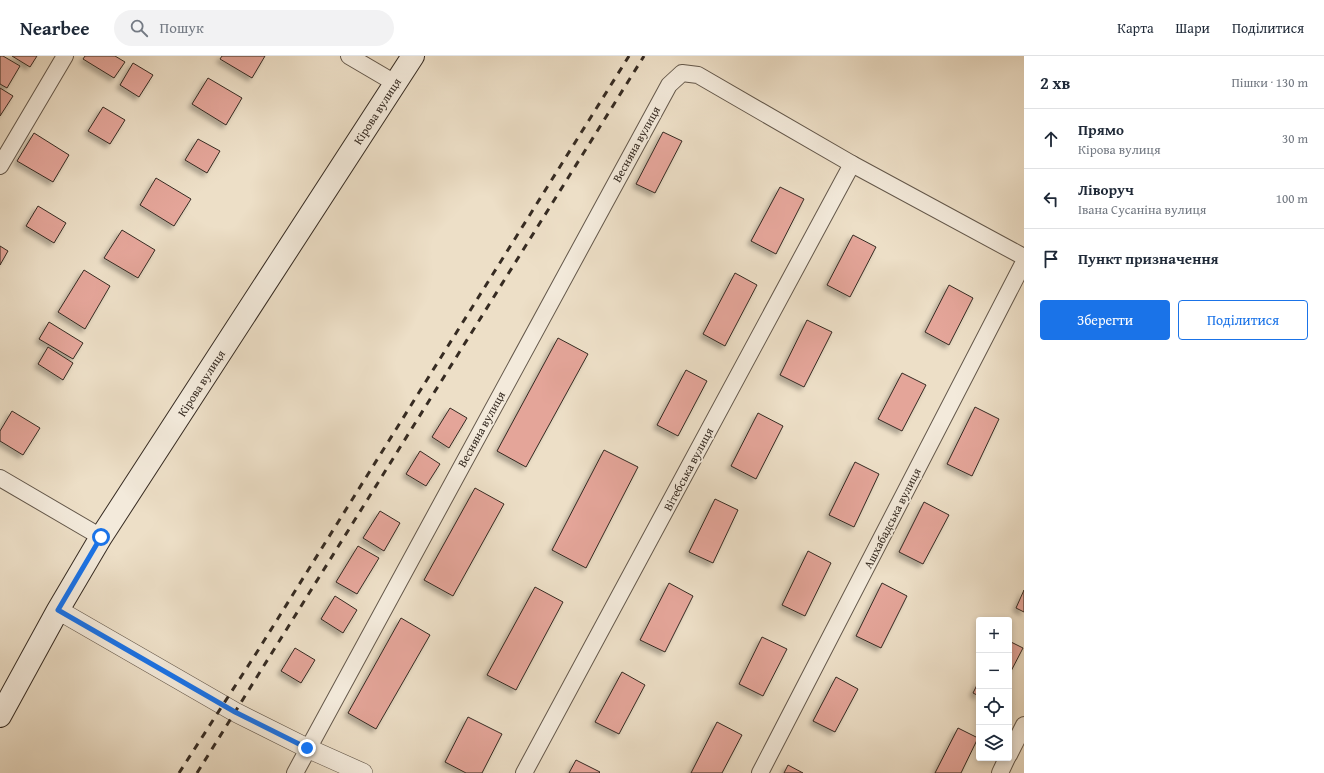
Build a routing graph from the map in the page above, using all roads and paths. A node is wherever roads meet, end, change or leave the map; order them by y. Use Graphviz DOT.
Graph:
graph roads {
  1 [pos="65,56"];
  2 [pos="349,56"];
  3 [pos="413,56"];
  4 [pos="395,83"];
  5 [pos="852,164"];
  6 [pos="0,166"];
  7 [pos="1024,257"];
  8 [pos="1024,262"];
  9 [pos="0,478"];
  10 [pos="101,537"];
  11 [pos="58,610"];
  12 [pos="0,716"];
  13 [pos="1024,724"];
  14 [pos="307,748"];
  15 [pos="1012,749"];
  16 [pos="1006,761"];
  17 [pos="295,773"];
  18 [pos="363,773"];
  19 [pos="524,773"];
  20 [pos="760,773"];
  21 [pos="1000,773"];
  1 -- 6 [label="street"];
  2 -- 4 [label="street"];
  3 -- 4 [label="main road, Кірова вулиця"];
  4 -- 10 [label="main road, Кірова вулиця"];
  5 -- 7 [label="street"];
  5 -- 14 [label="street, Весняна вулиця"];
  5 -- 19 [label="street, Вітебська вулиця"];
  8 -- 20 [label="street, Ашхабадська вулиця"];
  9 -- 10 [label="street"];
  10 -- 11 [label="main road, Кірова вулиця"];
  11 -- 12 [label="main road, Кірова вулиця"];
  11 -- 14 [label="street"];
  13 -- 15 [label="street"];
  14 -- 17 [label="street, Весняна вулиця"];
  14 -- 18 [label="street"];
  16 -- 21 [label="street"];
}
